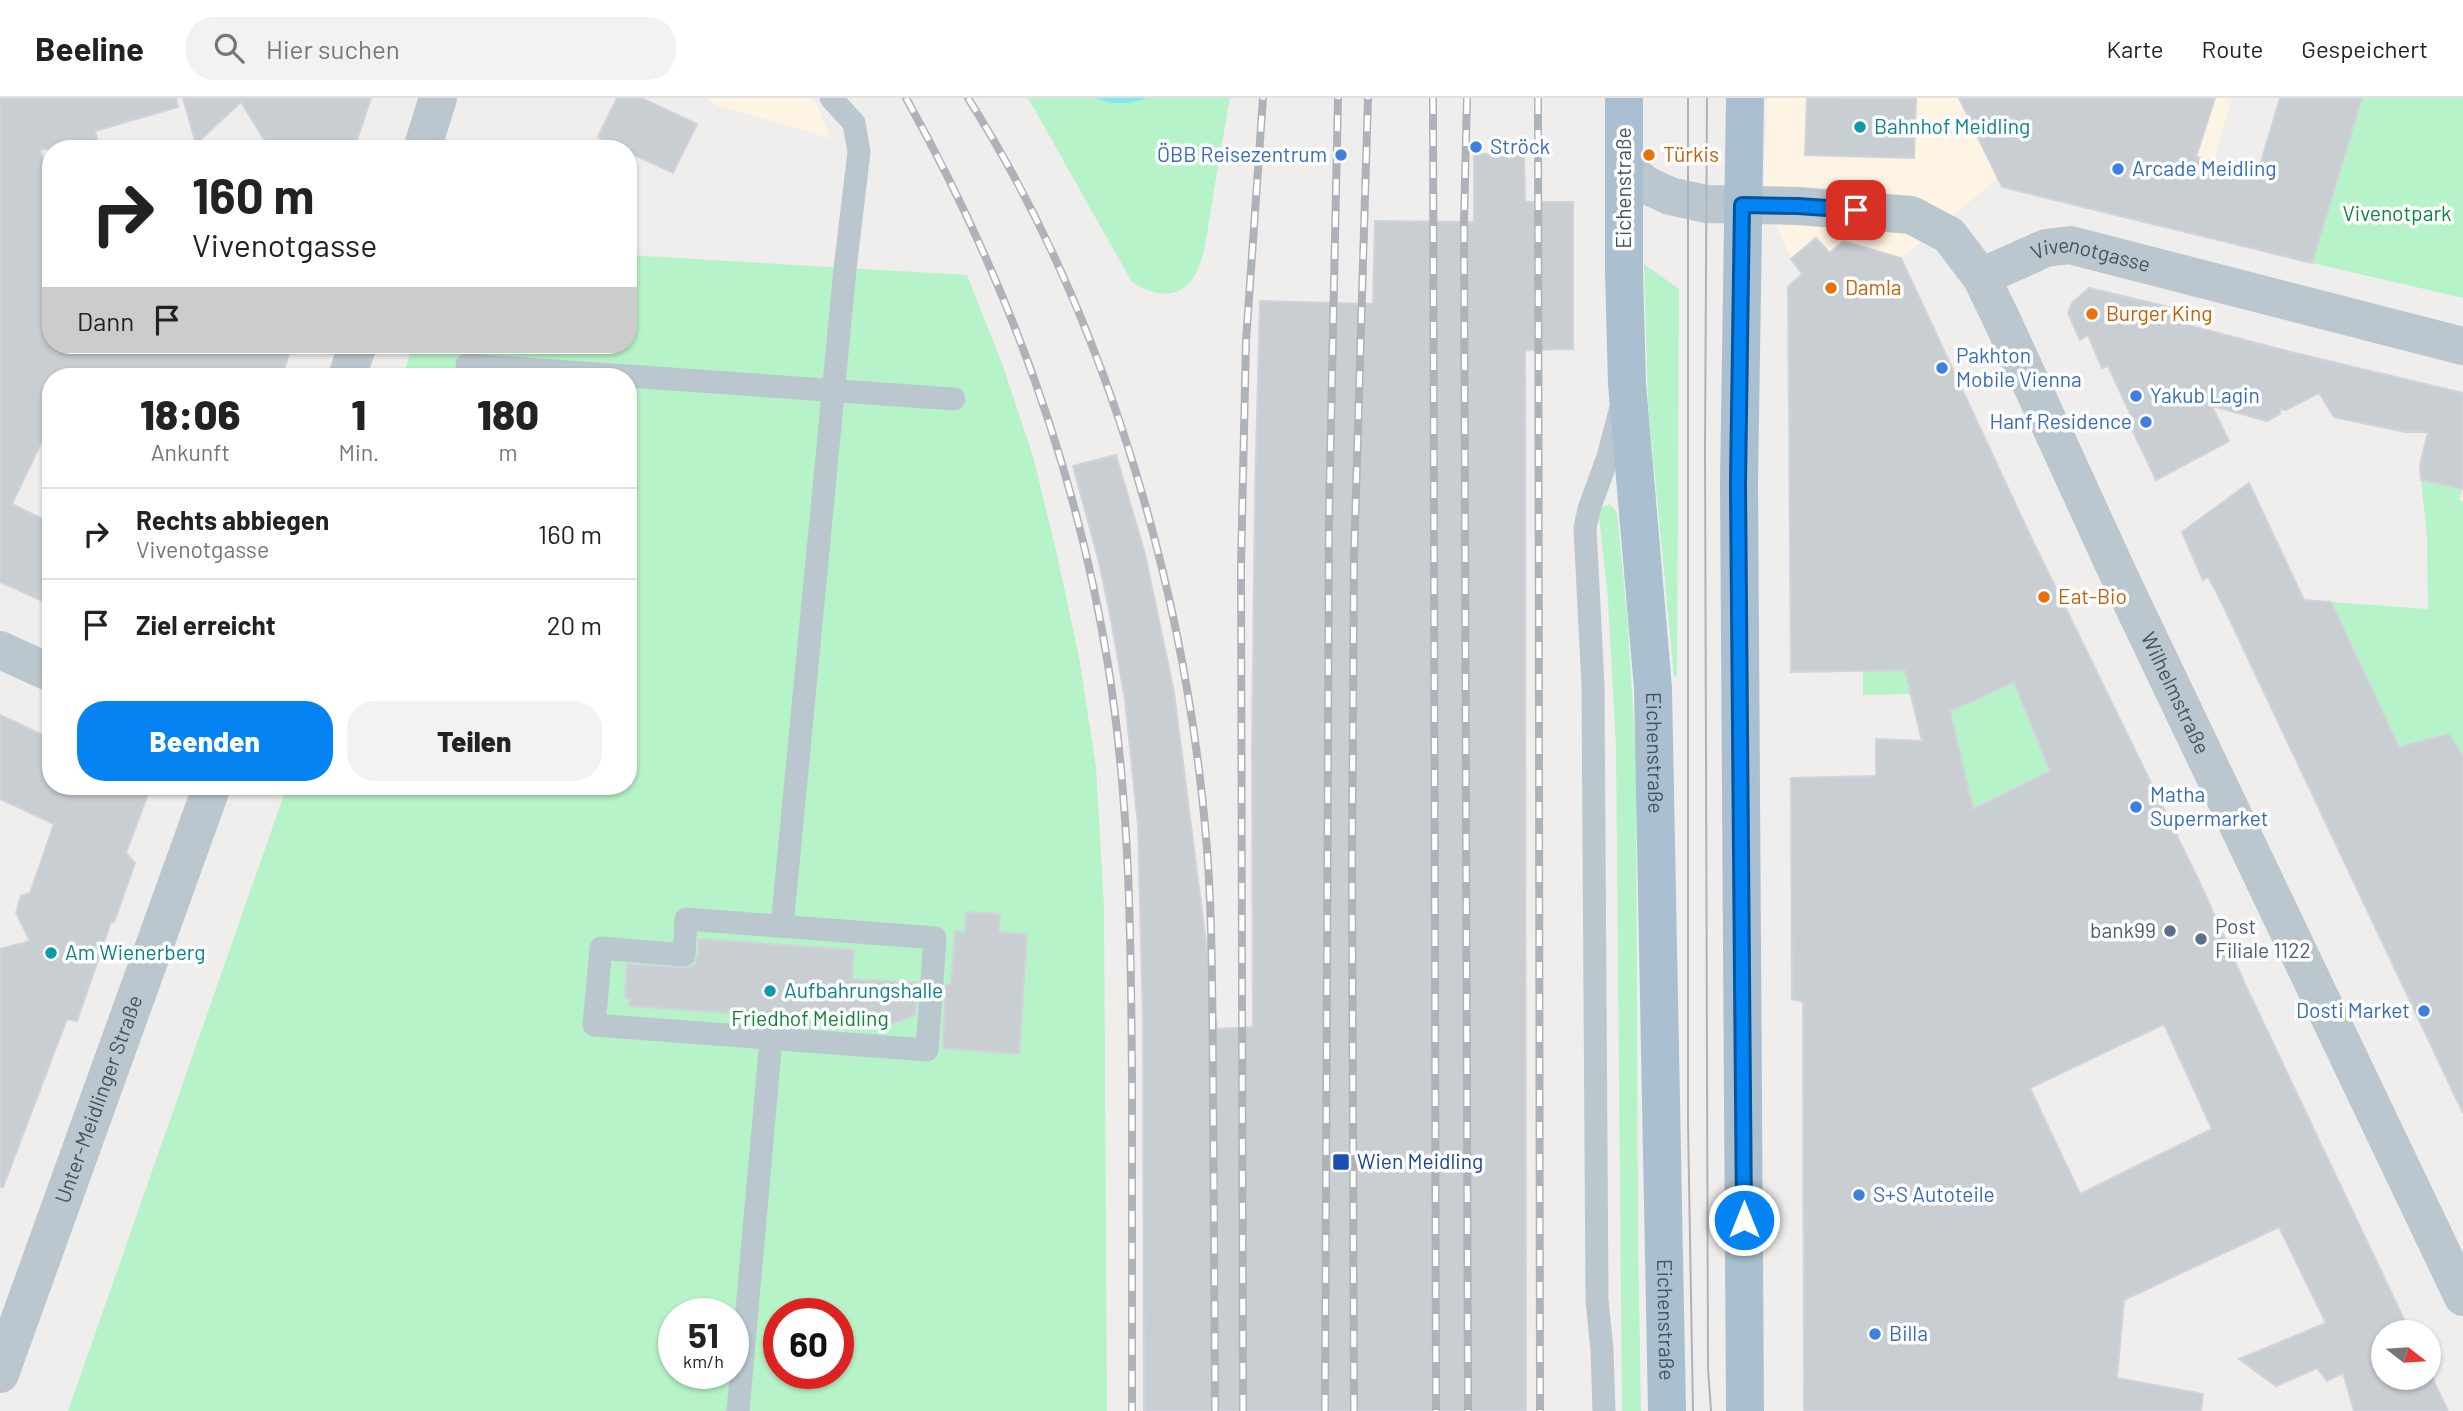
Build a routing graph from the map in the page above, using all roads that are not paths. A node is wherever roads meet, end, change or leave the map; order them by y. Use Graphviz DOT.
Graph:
graph roads {
  1 [pos="438,98"];
  2 [pos="831,98"];
  3 [pos="1624,98"];
  4 [pos="1745,98"];
  5 [pos="425,140"];
  6 [pos="1624,167"];
  7 [pos="1742,205"];
  8 [pos="1981,277"];
  9 [pos="2463,346"];
  10 [pos="468,362"];
  11 [pos="536,368"];
  12 [pos="637,377"];
  13 [pos="1627,384"];
  14 [pos="834,390"];
  15 [pos="954,399"];
  16 [pos="0,650"];
  17 [pos="42,669"];
  18 [pos="209,795"];
  19 [pos="782,926"];
  20 [pos="771,1039"];
  21 [pos="2463,1297"];
  22 [pos="0,1374"];
  23 [pos="738,1411"];
  24 [pos="1604,1411"];
  25 [pos="1667,1411"];
  26 [pos="1745,1411"];
  1 -- 5 [label="street"];
  2 -- 14 [label="lane"];
  3 -- 6 [label="main road, Eichenstraße"];
  4 -- 7 [label="main road"];
  6 -- 7 [label="street"];
  6 -- 13 [label="main road, Eichenstraße"];
  7 -- 8 [label="street"];
  7 -- 26 [label="main road"];
  8 -- 9 [label="street, Vivenotgasse"];
  8 -- 21 [label="street, Wilhelmstraße"];
  10 -- 11 [label="lane"];
  12 -- 14 [label="lane"];
  13 -- 24 [label="lane"];
  13 -- 25 [label="main road, Eichenstraße"];
  14 -- 15 [label="lane"];
  14 -- 19 [label="lane"];
  16 -- 17 [label="street"];
  18 -- 22 [label="street, Unter-Meidlinger Straße"];
  19 -- 20 [label="lane"];
  19 -- 20 [label="lane"];
  20 -- 23 [label="lane"];
}
